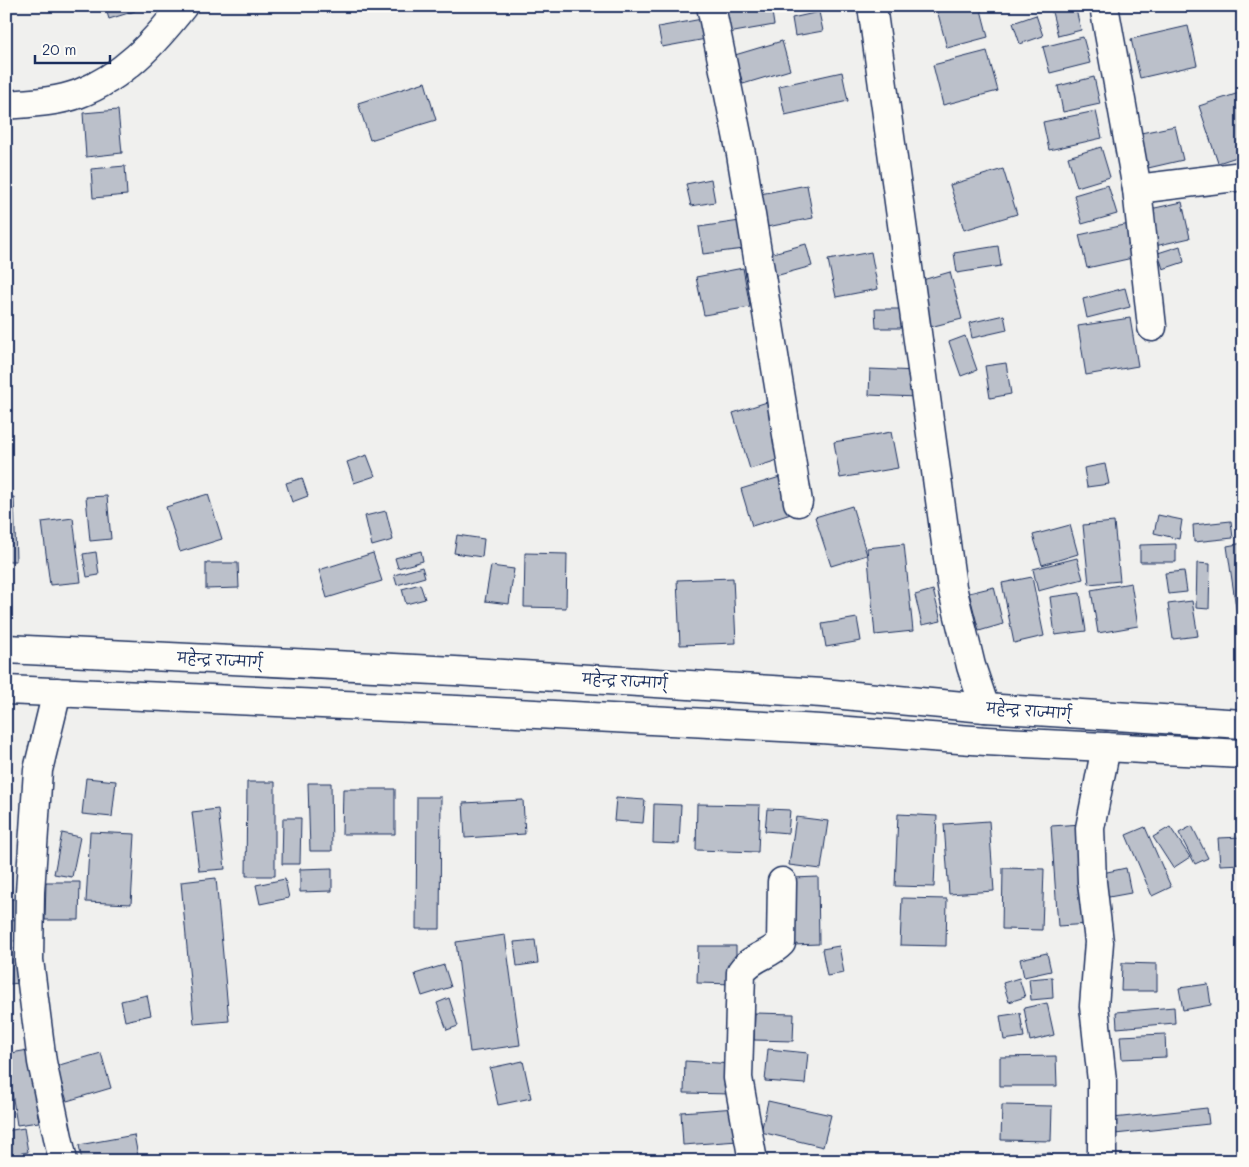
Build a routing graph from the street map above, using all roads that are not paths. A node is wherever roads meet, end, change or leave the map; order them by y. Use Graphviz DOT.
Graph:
graph roads {
  1 [pos="183,6"];
  2 [pos="711,6"];
  3 [pos="872,6"];
  4 [pos="1104,6"];
  5 [pos="6,106"];
  6 [pos="1243,176"];
  7 [pos="1137,189"];
  8 [pos="1152,327"];
  9 [pos="798,502"];
  10 [pos="6,649"];
  11 [pos="6,690"];
  12 [pos="57,692"];
  13 [pos="985,708"];
  14 [pos="1243,724"];
  15 [pos="1106,747"];
  16 [pos="1243,754"];
  17 [pos="782,882"];
  18 [pos="63,1161"];
  19 [pos="754,1161"];
  20 [pos="1102,1161"];
  1 -- 5 [label="main road"];
  2 -- 9 [label="main road"];
  3 -- 13 [label="main road"];
  4 -- 7 [label="main road"];
  6 -- 7 [label="main road"];
  7 -- 8 [label="main road"];
  10 -- 13 [label="main road, महेन्द्र राज्मार्ग्"];
  11 -- 12 [label="main road"];
  12 -- 15 [label="main road"];
  12 -- 18 [label="main road"];
  13 -- 14 [label="main road, महेन्द्र राज्मार्ग्"];
  15 -- 16 [label="main road"];
  15 -- 20 [label="main road"];
  17 -- 19 [label="main road"];
}
